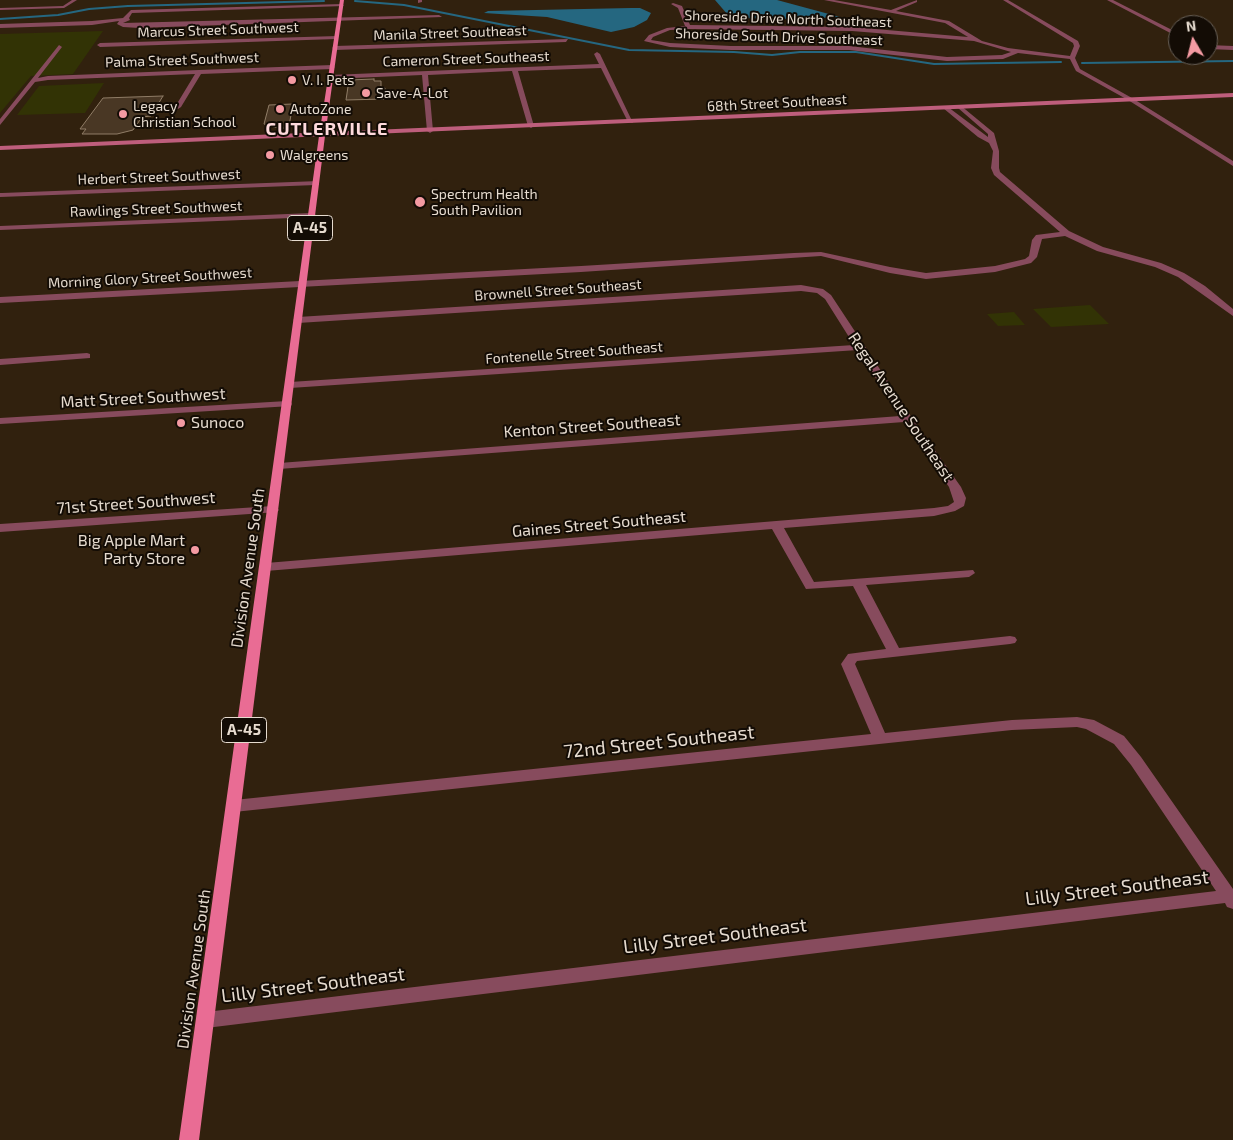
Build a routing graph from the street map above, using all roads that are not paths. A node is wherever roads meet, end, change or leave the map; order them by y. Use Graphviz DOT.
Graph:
graph roads {
  1 [pos="35,0"];
  2 [pos="75,0"];
  3 [pos="826,0"];
  4 [pos="1005,0"];
  5 [pos="1109,0"];
  6 [pos="915,1"];
  7 [pos="342,3"];
  8 [pos="673,4"];
  9 [pos="0,9"];
  10 [pos="27,9"];
  11 [pos="893,11"];
  12 [pos="312,14"];
  13 [pos="340,17"];
  14 [pos="439,17"];
  15 [pos="139,19"];
  16 [pos="124,20"];
  17 [pos="0,26"];
  18 [pos="688,27"];
  19 [pos="1168,30"];
  20 [pos="660,32"];
  21 [pos="336,37"];
  22 [pos="975,38"];
  23 [pos="566,40"];
  24 [pos="100,45"];
  25 [pos="59,47"];
  26 [pos="1218,47"];
  27 [pos="335,48"];
  28 [pos="1233,48"];
  29 [pos="1016,52"];
  30 [pos="597,54"];
  31 [pos="1072,58"];
  32 [pos="603,66"];
  33 [pos="332,67"];
  34 [pos="515,70"];
  35 [pos="199,72"];
  36 [pos="425,74"];
  37 [pos="330,77"];
  38 [pos="33,81"];
  39 [pos="1233,95"];
  40 [pos="1130,99"];
  41 [pos="178,107"];
  42 [pos="960,107"];
  43 [pos="946,108"];
  44 [pos="631,122"];
  45 [pos="0,123"];
  46 [pos="531,126"];
  47 [pos="430,131"];
  48 [pos="322,136"];
  49 [pos="992,142"];
  50 [pos="0,148"];
  51 [pos="1233,164"];
  52 [pos="316,183"];
  53 [pos="2,195"];
  54 [pos="312,215"];
  55 [pos="0,228"];
  56 [pos="1066,233"];
  57 [pos="302,284"];
  58 [pos="820,291"];
  59 [pos="0,300"];
  60 [pos="1233,313"];
  61 [pos="298,320"];
  62 [pos="860,347"];
  63 [pos="87,356"];
  64 [pos="0,362"];
  65 [pos="290,385"];
  66 [pos="287,404"];
  67 [pos="907,419"];
  68 [pos="0,421"];
  69 [pos="279,466"];
  70 [pos="274,510"];
  71 [pos="934,512"];
  72 [pos="776,526"];
  73 [pos="0,528"];
  74 [pos="266,567"];
  75 [pos="968,573"];
  76 [pos="858,582"];
  77 [pos="1010,640"];
  78 [pos="895,653"];
  79 [pos="880,739"];
  80 [pos="234,806"];
  81 [pos="1231,899"];
  82 [pos="206,1020"];
  83 [pos="188,1140"];
  1 -- 10 [label="street"];
  2 -- 10 [label="street"];
  3 -- 11 [label="street"];
  4 -- 31 [label="street"];
  5 -- 19 [label="street"];
  6 -- 11 [label="street"];
  7 -- 13 [label="main road, Division Avenue South / A-45"];
  7 -- 16 [label="street"];
  8 -- 18 [label="street"];
  9 -- 10 [label="street"];
  11 -- 22 [label="street"];
  12 -- 13 [label="street"];
  13 -- 14 [label="street"];
  13 -- 16 [label="street"];
  13 -- 21 [label="main road, Division Avenue South / A-45"];
  15 -- 16 [label="street"];
  16 -- 17 [label="street"];
  18 -- 20 [label="street, Shoreside Drive North Southeast"];
  18 -- 22 [label="street, Shoreside Drive North Southeast"];
  20 -- 29 [label="street, Shoreside South Drive Southeast"];
  21 -- 24 [label="street, Marcus Street Southwest"];
  21 -- 27 [label="main road, Division Avenue South / A-45"];
  22 -- 29 [label="street"];
  23 -- 27 [label="street, Manila Street Southeast"];
  25 -- 38 [label="street"];
  26 -- 28 [label="street"];
  27 -- 33 [label="main road, Division Avenue South / A-45"];
  29 -- 31 [label="street"];
  30 -- 32 [label="street"];
  31 -- 40 [label="street"];
  32 -- 34 [label="street, Cameron Street Southeast"];
  32 -- 44 [label="street"];
  33 -- 35 [label="street, Palma Street Southwest"];
  33 -- 37 [label="main road, Division Avenue South / A-45"];
  34 -- 36 [label="street, Cameron Street Southeast"];
  34 -- 46 [label="street"];
  35 -- 38 [label="street, Palma Street Southwest"];
  35 -- 41 [label="street"];
  36 -- 37 [label="street, Cameron Street Southeast"];
  36 -- 47 [label="street"];
  37 -- 48 [label="main road, Division Avenue South / A-45"];
  38 -- 45 [label="street"];
  39 -- 40 [label="main road, 68th Street Southeast"];
  40 -- 42 [label="main road, 68th Street Southeast"];
  40 -- 51 [label="street"];
  42 -- 43 [label="main road, 68th Street Southeast"];
  42 -- 49 [label="street"];
  43 -- 44 [label="main road, 68th Street Southeast"];
  43 -- 49 [label="street"];
  44 -- 46 [label="main road, 68th Street Southeast"];
  46 -- 47 [label="main road, 68th Street Southeast"];
  47 -- 48 [label="main road, 68th Street Southeast"];
  48 -- 50 [label="main road, 68th Street Southeast"];
  48 -- 52 [label="main road, Division Avenue South / A-45"];
  49 -- 56 [label="street"];
  52 -- 53 [label="street, Herbert Street Southwest"];
  52 -- 54 [label="main road, Division Avenue South / A-45"];
  54 -- 55 [label="street, Rawlings Street Southwest"];
  54 -- 57 [label="main road, Division Avenue South / A-45"];
  56 -- 57 [label="street, Morning Glory Street Southwest"];
  56 -- 60 [label="street"];
  57 -- 59 [label="street, Morning Glory Street Southwest"];
  57 -- 61 [label="main road, Division Avenue South / A-45"];
  58 -- 61 [label="street, Brownell Street Southeast"];
  58 -- 62 [label="street, Regal Avenue Southeast"];
  61 -- 65 [label="main road, Division Avenue South / A-45"];
  62 -- 65 [label="street, Fontenelle Street Southeast"];
  62 -- 67 [label="street, Regal Avenue Southeast"];
  63 -- 64 [label="street"];
  65 -- 66 [label="main road, Division Avenue South / A-45"];
  66 -- 68 [label="street, Matt Street Southwest"];
  66 -- 69 [label="main road, Division Avenue South / A-45"];
  67 -- 69 [label="street, Kenton Street Southeast"];
  67 -- 71 [label="street, Regal Avenue Southeast"];
  69 -- 70 [label="main road, Division Avenue South / A-45"];
  70 -- 73 [label="street, 71st Street Southwest"];
  70 -- 74 [label="main road, Division Avenue South / A-45"];
  71 -- 72 [label="street, Gaines Street Southeast"];
  72 -- 74 [label="street, Gaines Street Southeast"];
  72 -- 76 [label="street"];
  74 -- 80 [label="main road, Division Avenue South / A-45"];
  75 -- 76 [label="street"];
  76 -- 78 [label="street"];
  77 -- 78 [label="street"];
  78 -- 79 [label="street"];
  79 -- 80 [label="street, 72nd Street Southeast"];
  79 -- 81 [label="street, 72nd Street Southeast"];
  80 -- 82 [label="main road, Division Avenue South / A-45"];
  81 -- 82 [label="street, Lilly Street Southeast"];
  82 -- 83 [label="main road, Division Avenue South / A-45"];
}
